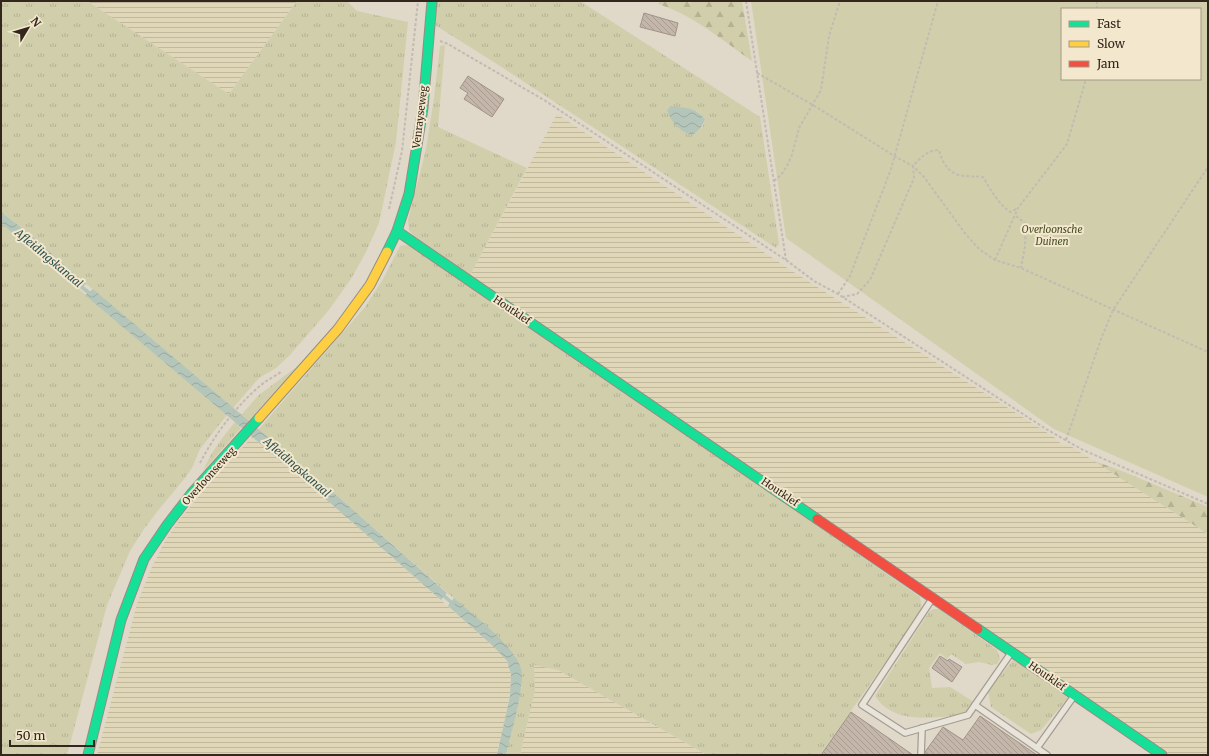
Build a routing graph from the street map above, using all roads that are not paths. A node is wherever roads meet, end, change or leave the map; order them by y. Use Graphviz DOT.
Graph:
graph roads {
  1 [pos="432,1"];
  2 [pos="397,231"];
  3 [pos="933,598"];
  4 [pos="1012,652"];
  5 [pos="1075,695"];
  6 [pos="975,705"];
  7 [pos="922,728"];
  8 [pos="1037,748"];
  9 [pos="88,755"];
  10 [pos="920,755"];
  11 [pos="1047,755"];
  12 [pos="1162,755"];
  1 -- 2 [label="street, Venrayseweg"];
  2 -- 3 [label="street, Houtklef"];
  2 -- 9 [label="street, Overloonseweg"];
  3 -- 4 [label="street, Houtklef"];
  3 -- 7 [label="lane"];
  4 -- 5 [label="street, Houtklef"];
  4 -- 6 [label="lane"];
  5 -- 8 [label="lane"];
  5 -- 12 [label="street, Houtklef"];
  6 -- 7 [label="lane"];
  6 -- 8 [label="lane"];
  7 -- 10 [label="lane"];
  8 -- 11 [label="lane"];
}
